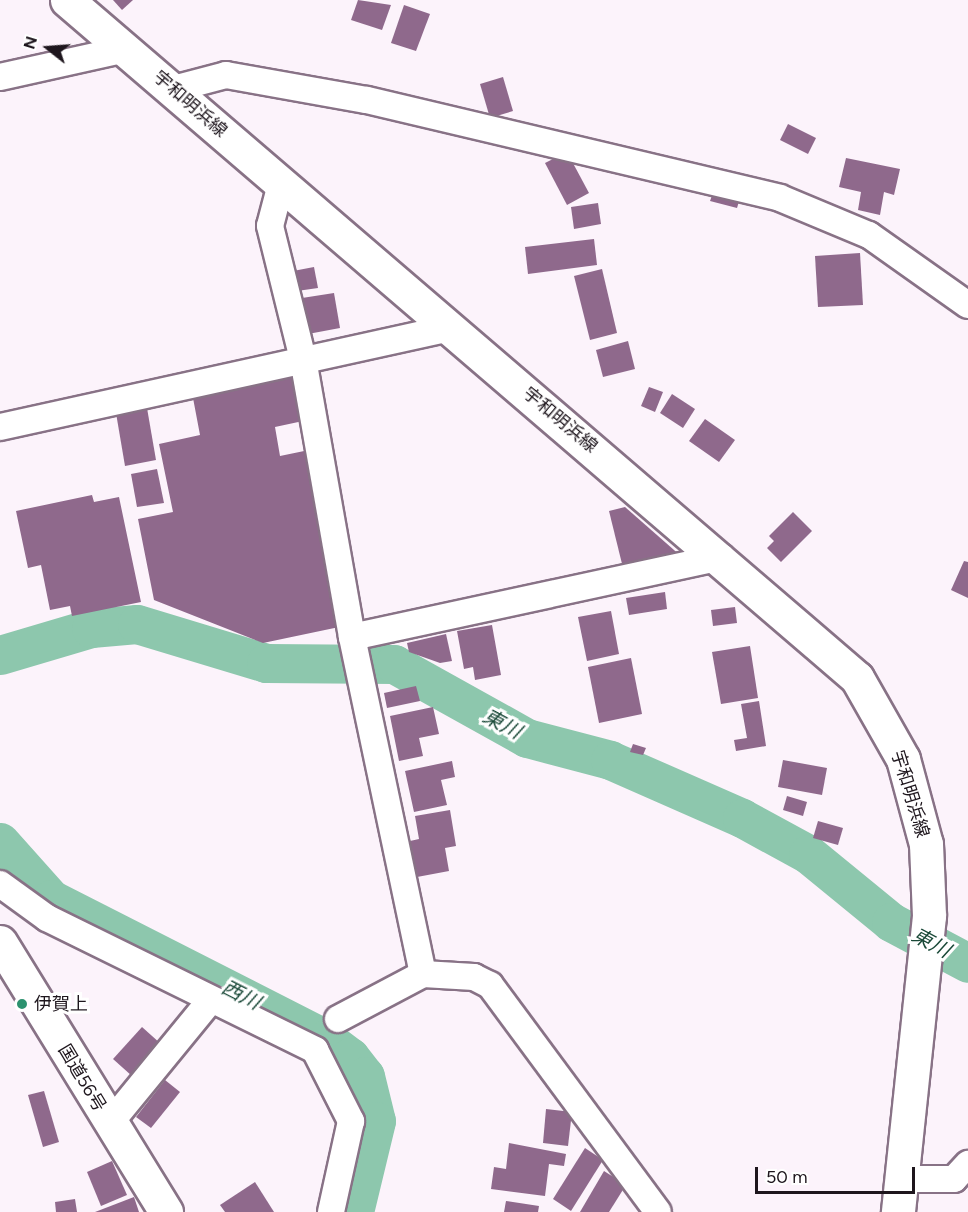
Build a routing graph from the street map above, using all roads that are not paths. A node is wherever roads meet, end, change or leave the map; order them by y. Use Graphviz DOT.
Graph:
graph roads {
  1 [pos="68,0"];
  2 [pos="126,49"];
  3 [pos="0,77"];
  4 [pos="173,89"];
  5 [pos="281,184"];
  6 [pos="968,305"];
  7 [pos="452,328"];
  8 [pos="303,359"];
  9 [pos="0,427"];
  10 [pos="721,557"];
  11 [pos="356,656"];
  12 [pos="0,884"];
  13 [pos="0,942"];
  14 [pos="423,974"];
  15 [pos="210,1001"];
  16 [pos="338,1019"];
  17 [pos="110,1123"];
  18 [pos="968,1164"];
  19 [pos="902,1179"];
  20 [pos="166,1212"];
  21 [pos="331,1212"];
  22 [pos="658,1212"];
  23 [pos="898,1212"];
  1 -- 2 [label="main road, 宇和明浜線"];
  2 -- 3 [label="street"];
  2 -- 4 [label="main road, 宇和明浜線"];
  4 -- 5 [label="main road, 宇和明浜線"];
  4 -- 6 [label="street"];
  5 -- 7 [label="main road, 宇和明浜線"];
  5 -- 8 [label="street"];
  7 -- 8 [label="street"];
  7 -- 10 [label="main road, 宇和明浜線"];
  8 -- 9 [label="street"];
  8 -- 11 [label="street"];
  10 -- 11 [label="street"];
  10 -- 19 [label="main road, 宇和明浜線"];
  11 -- 14 [label="street"];
  12 -- 15 [label="street"];
  13 -- 17 [label="main road, 国道56号"];
  14 -- 16 [label="street"];
  14 -- 22 [label="street"];
  15 -- 17 [label="street"];
  15 -- 21 [label="street"];
  17 -- 20 [label="main road, 国道56号"];
  18 -- 19 [label="street"];
  19 -- 23 [label="main road"];
}
